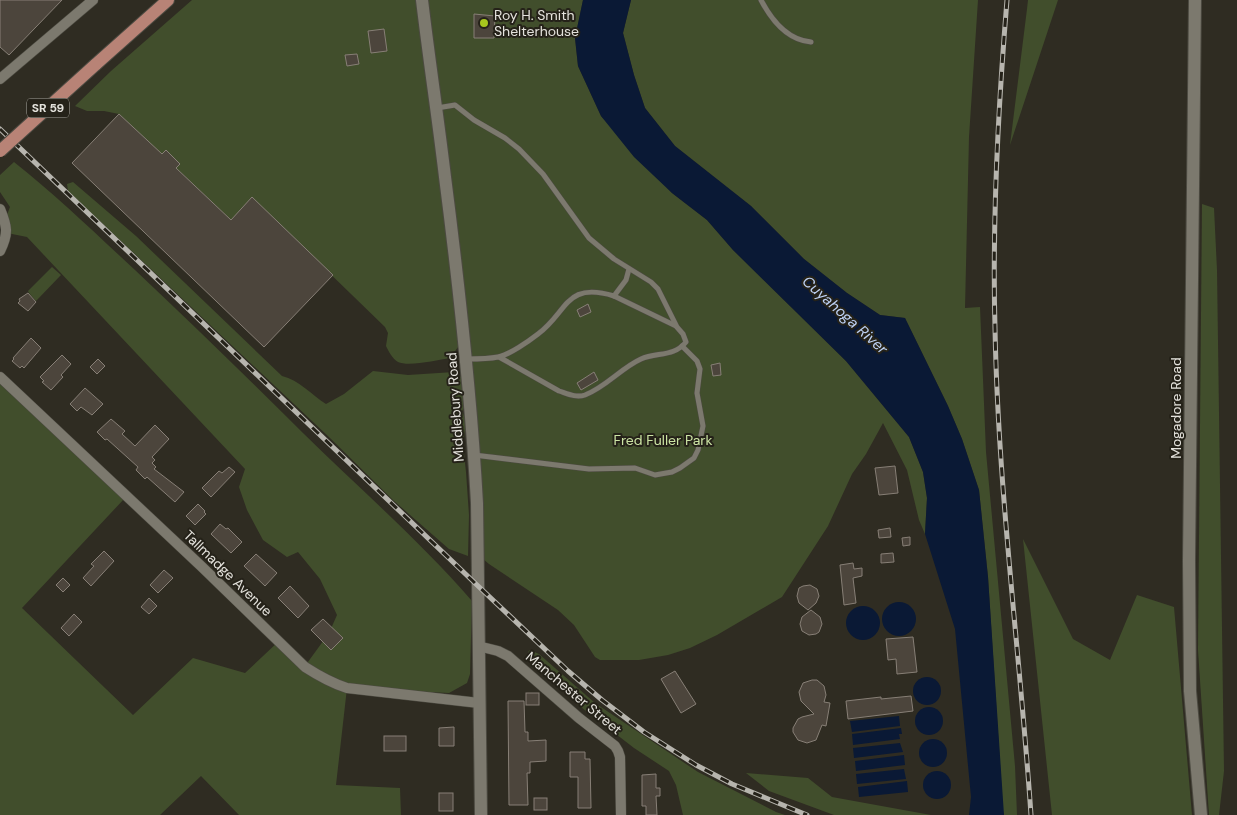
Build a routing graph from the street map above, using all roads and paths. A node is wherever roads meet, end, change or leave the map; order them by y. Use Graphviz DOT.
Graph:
graph roads {
  1 [pos="93,0"];
  2 [pos="168,0"];
  3 [pos="422,0"];
  4 [pos="761,0"];
  5 [pos="1195,0"];
  6 [pos="811,42"];
  7 [pos="0,79"];
  8 [pos="436,108"];
  9 [pos="0,151"];
  10 [pos="0,209"];
  11 [pos="0,251"];
  12 [pos="628,269"];
  13 [pos="614,296"];
  14 [pos="676,326"];
  15 [pos="682,346"];
  16 [pos="499,357"];
  17 [pos="467,359"];
  18 [pos="0,376"];
  19 [pos="474,455"];
  20 [pos="478,646"];
  21 [pos="479,703"];
  22 [pos="481,815"];
  23 [pos="621,815"];
  24 [pos="1201,815"];
  1 -- 7 [label="street"];
  2 -- 9 [label="main road, SR 59, bridge"];
  3 -- 8 [label="street, Middlebury Road"];
  4 -- 6 [label="lane"];
  5 -- 24 [label="street, Mogadore Road"];
  8 -- 12 [label="lane"];
  8 -- 17 [label="street, Middlebury Road"];
  10 -- 11 [label="street"];
  12 -- 13 [label="lane"];
  12 -- 14 [label="lane"];
  13 -- 14 [label="lane"];
  13 -- 16 [label="lane"];
  14 -- 15 [label="lane"];
  15 -- 16 [label="lane"];
  15 -- 19 [label="lane"];
  16 -- 17 [label="lane"];
  17 -- 19 [label="street, Middlebury Road"];
  18 -- 21 [label="street, Tallmadge Avenue"];
  19 -- 20 [label="street, Middlebury Road"];
  20 -- 21 [label="street, Middlebury Road"];
  20 -- 23 [label="street, Manchester Street"];
  21 -- 22 [label="street, Middlebury Road"];
}
